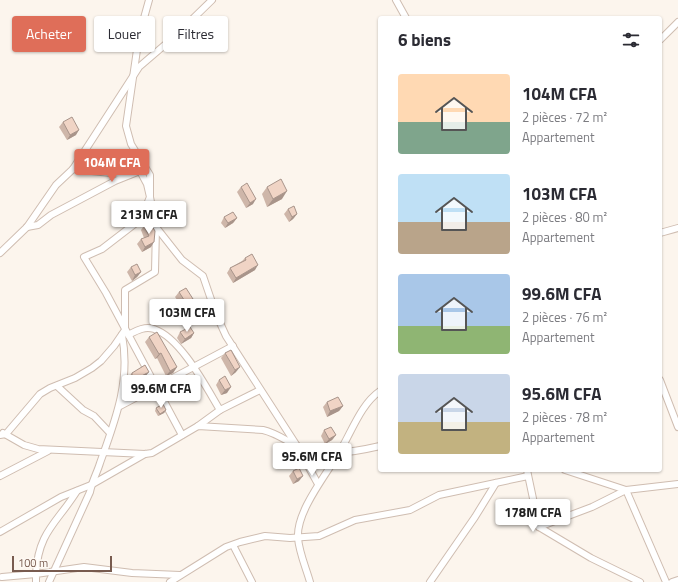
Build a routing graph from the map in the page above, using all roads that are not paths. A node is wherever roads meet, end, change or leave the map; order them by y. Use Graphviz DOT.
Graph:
graph roads {
  1 [pos="150,0"];
  2 [pos="212,0"];
  3 [pos="218,0"];
  4 [pos="396,0"];
  5 [pos="199,13"];
  6 [pos="405,16"];
  7 [pos="678,22"];
  8 [pos="662,38"];
  9 [pos="134,74"];
  10 [pos="73,169"];
  11 [pos="149,172"];
  12 [pos="142,174"];
  13 [pos="131,175"];
  14 [pos="150,197"];
  15 [pos="27,227"];
  16 [pos="156,227"];
  17 [pos="678,228"];
  18 [pos="662,232"];
  19 [pos="0,253"];
  20 [pos="125,334"];
  21 [pos="233,346"];
  22 [pos="195,367"];
  23 [pos="662,385"];
  24 [pos="57,386"];
  25 [pos="157,388"];
  26 [pos="260,390"];
  27 [pos="378,392"];
  28 [pos="120,406"];
  29 [pos="220,410"];
  30 [pos="198,426"];
  31 [pos="678,427"];
  32 [pos="110,433"];
  33 [pos="2,434"];
  34 [pos="182,434"];
  35 [pos="297,446"];
  36 [pos="378,446"];
  37 [pos="49,450"];
  38 [pos="103,451"];
  39 [pos="340,452"];
  40 [pos="144,454"];
  41 [pos="571,472"];
  42 [pos="528,473"];
  43 [pos="0,476"];
  44 [pos="496,483"];
  45 [pos="318,484"];
  46 [pos="678,484"];
  47 [pos="91,485"];
  48 [pos="626,490"];
  49 [pos="78,491"];
  50 [pos="539,527"];
  51 [pos="0,532"];
  52 [pos="298,537"];
  53 [pos="233,545"];
  54 [pos="56,570"];
  55 [pos="36,574"];
  56 [pos="180,575"];
  57 [pos="2,577"];
  58 [pos="678,580"];
  59 [pos="36,582"];
  60 [pos="49,582"];
  61 [pos="170,582"];
  62 [pos="252,582"];
  63 [pos="310,582"];
  64 [pos="430,582"];
  65 [pos="640,582"];
  66 [pos="666,582"];
  67 [pos="672,582"];
  1 -- 9 [label="street"];
  2 -- 5 [label="street"];
  3 -- 5 [label="street"];
  4 -- 6 [label="street"];
  5 -- 9 [label="street"];
  7 -- 8 [label="street"];
  9 -- 10 [label="street"];
  9 -- 11 [label="street"];
  10 -- 13 [label="street"];
  10 -- 15 [label="street"];
  11 -- 12 [label="street"];
  11 -- 14 [label="street"];
  12 -- 13 [label="street"];
  12 -- 14 [label="street"];
  13 -- 15 [label="street"];
  14 -- 16 [label="street"];
  14 -- 20 [label="street"];
  15 -- 19 [label="street"];
  16 -- 20 [label="street"];
  16 -- 21 [label="street"];
  17 -- 18 [label="street"];
  20 -- 22 [label="street"];
  20 -- 24 [label="street"];
  20 -- 25 [label="street"];
  20 -- 28 [label="street"];
  21 -- 22 [label="street"];
  21 -- 26 [label="street"];
  22 -- 25 [label="street"];
  22 -- 29 [label="street"];
  23 -- 31 [label="street"];
  24 -- 32 [label="street"];
  24 -- 33 [label="street"];
  25 -- 28 [label="street"];
  25 -- 34 [label="street"];
  26 -- 29 [label="street"];
  26 -- 35 [label="street"];
  27 -- 39 [label="street"];
  28 -- 32 [label="street"];
  29 -- 30 [label="street"];
  30 -- 34 [label="street"];
  30 -- 35 [label="street"];
  32 -- 38 [label="street"];
  33 -- 37 [label="street"];
  34 -- 40 [label="street"];
  35 -- 39 [label="street"];
  35 -- 45 [label="street"];
  36 -- 39 [label="street"];
  37 -- 38 [label="street"];
  37 -- 43 [label="street"];
  38 -- 40 [label="street"];
  38 -- 47 [label="street"];
  39 -- 45 [label="street"];
  40 -- 47 [label="street"];
  41 -- 48 [label="street"];
  42 -- 44 [label="street"];
  42 -- 50 [label="street"];
  44 -- 52 [label="street"];
  44 -- 64 [label="street"];
  45 -- 52 [label="street"];
  46 -- 48 [label="street"];
  47 -- 49 [label="street"];
  47 -- 54 [label="street"];
  48 -- 50 [label="street"];
  48 -- 66 [label="street"];
  49 -- 51 [label="street"];
  49 -- 55 [label="street"];
  50 -- 65 [label="street"];
  52 -- 53 [label="street"];
  52 -- 63 [label="street"];
  53 -- 56 [label="street"];
  53 -- 62 [label="street"];
  54 -- 55 [label="street"];
  54 -- 56 [label="street"];
  54 -- 60 [label="street"];
  55 -- 57 [label="street"];
  55 -- 59 [label="street"];
  56 -- 61 [label="street"];
  58 -- 67 [label="street"];
}
